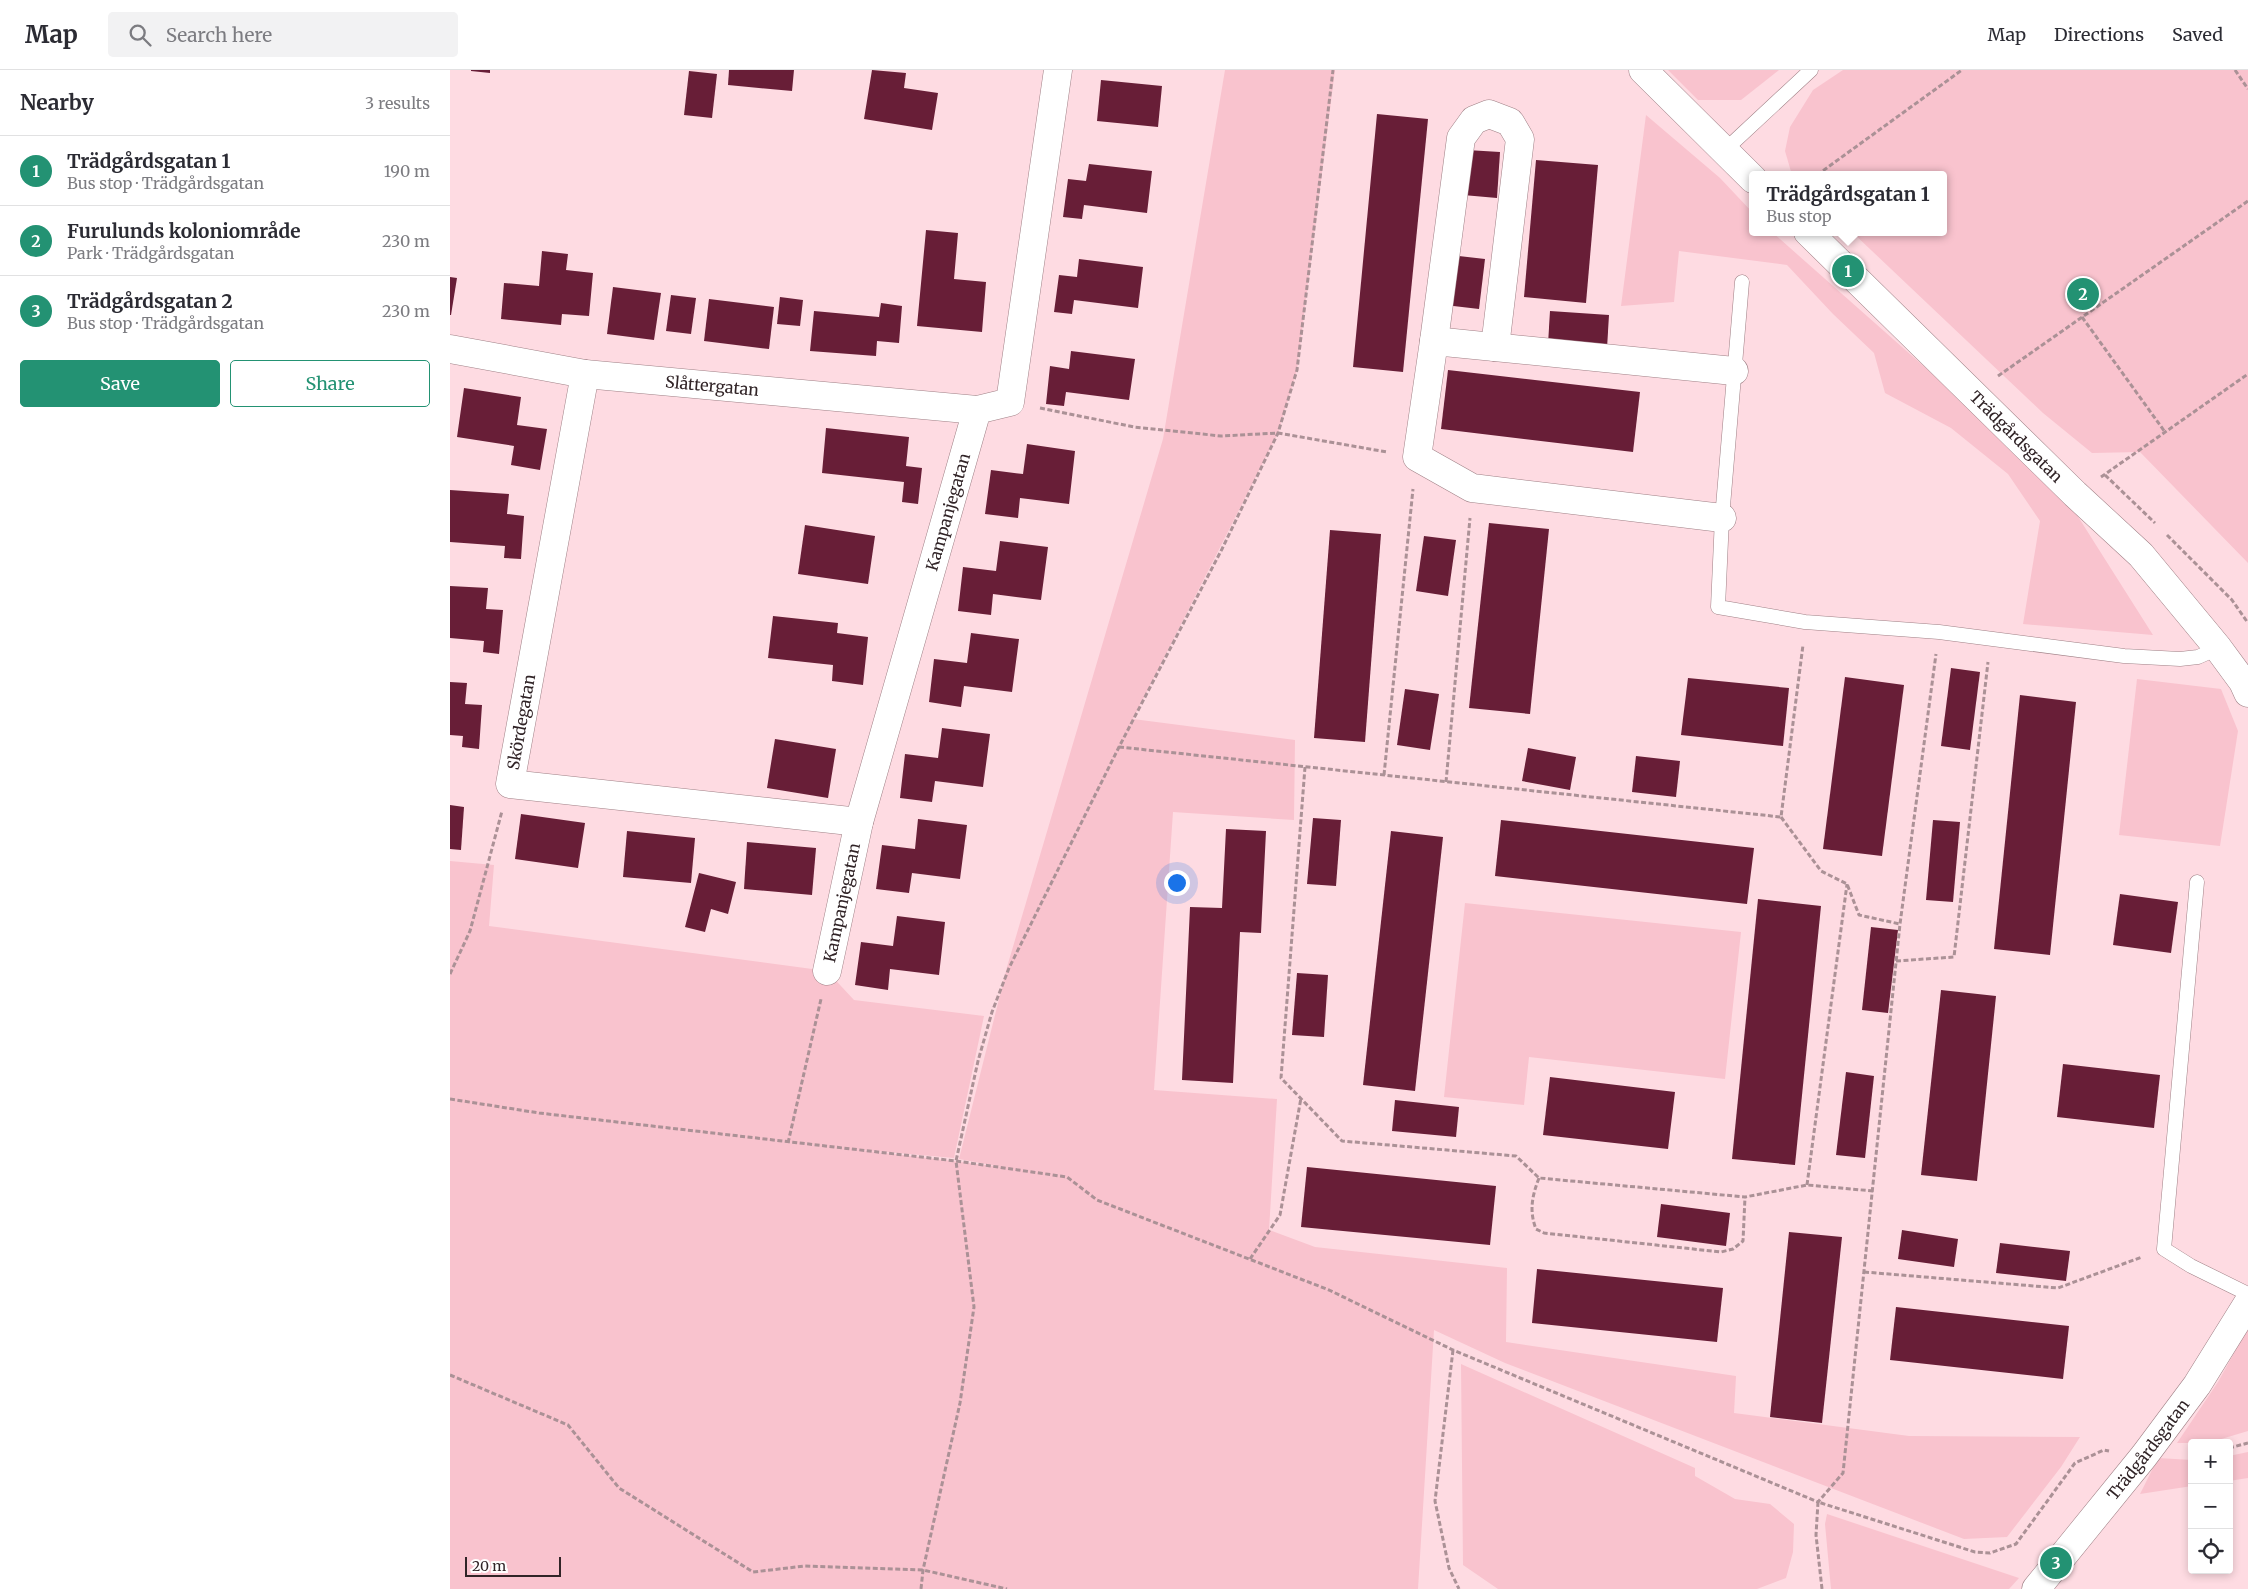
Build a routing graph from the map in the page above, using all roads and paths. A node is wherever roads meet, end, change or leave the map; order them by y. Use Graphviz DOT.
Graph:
graph roads {
  1 [pos="1058,70"];
  2 [pos="1333,70"];
  3 [pos="1643,70"];
  4 [pos="1811,70"];
  5 [pos="1962,70"];
  6 [pos="2235,70"];
  7 [pos="2248,89"];
  8 [pos="1724,151"];
  9 [pos="1823,171"];
  10 [pos="1749,174"];
  11 [pos="2248,201"];
  12 [pos="1812,236"];
  13 [pos="1742,282"];
  14 [pos="2082,317"];
  15 [pos="1434,341"];
  16 [pos="1495,347"];
  17 [pos="450,349"];
  18 [pos="1734,371"];
  19 [pos="585,374"];
  20 [pos="2248,374"];
  21 [pos="1973,394"];
  22 [pos="1010,402"];
  23 [pos="977,410"];
  24 [pos="2166,432"];
  25 [pos="1278,433"];
  26 [pos="1417,457"];
  27 [pos="1472,488"];
  28 [pos="1722,518"];
  29 [pos="2158,526"];
  30 [pos="2165,533"];
  31 [pos="1805,622"];
  32 [pos="2248,622"];
  33 [pos="1939,632"];
  34 [pos="1991,638"];
  35 [pos="2218,648"];
  36 [pos="2248,693"];
  37 [pos="1119,747"];
  38 [pos="1305,767"];
  39 [pos="1384,775"];
  40 [pos="1446,782"];
  41 [pos="510,784"];
  42 [pos="1781,817"];
  43 [pos="859,822"];
  44 [pos="2198,882"];
  45 [pos="1847,884"];
  46 [pos="1900,924"];
  47 [pos="1896,961"];
  48 [pos="827,971"];
  49 [pos="450,974"];
  50 [pos="1300,1098"];
  51 [pos="450,1099"];
  52 [pos="788,1143"];
  53 [pos="956,1162"];
  54 [pos="1539,1178"];
  55 [pos="1807,1185"];
  56 [pos="1873,1191"];
  57 [pos="1745,1197"];
  58 [pos="2164,1249"];
  59 [pos="1250,1259"];
  60 [pos="1864,1272"];
  61 [pos="2248,1294"];
  62 [pos="2248,1303"];
  63 [pos="1453,1350"];
  64 [pos="450,1375"];
  65 [pos="2248,1443"];
  66 [pos="2233,1447"];
  67 [pos="2144,1456"];
  68 [pos="1818,1502"];
  69 [pos="924,1570"];
  70 [pos="921,1589"];
  71 [pos="1007,1589"];
  72 [pos="1459,1589"];
  73 [pos="1822,1589"];
  74 [pos="2036,1589"];
  1 -- 22 [label="street"];
  2 -- 25 [label="path"];
  3 -- 8 [label="street"];
  4 -- 8 [label="lane"];
  5 -- 9 [label="path"];
  6 -- 7 [label="path"];
  8 -- 10 [label="street"];
  11 -- 14 [label="path"];
  12 -- 21 [label="street, Trädgårdsgatan"];
  13 -- 18 [label="lane"];
  14 -- 21 [label="path"];
  14 -- 24 [label="path"];
  15 -- 16 [label="street"];
  15 -- 16 [label="street"];
  15 -- 26 [label="street"];
  16 -- 18 [label="street"];
  17 -- 19 [label="street, Slåttergatan"];
  18 -- 28 [label="lane"];
  19 -- 23 [label="street, Slåttergatan"];
  19 -- 41 [label="street, Skördegatan"];
  20 -- 24 [label="path"];
  21 -- 35 [label="street, Trädgårdsgatan"];
  22 -- 23 [label="street"];
  22 -- 25 [label="path"];
  23 -- 43 [label="street, Kampanjegatan"];
  24 -- 29 [label="path"];
  25 -- 26 [label="path"];
  25 -- 37 [label="path"];
  26 -- 27 [label="street"];
  26 -- 39 [label="path"];
  27 -- 28 [label="street"];
  27 -- 40 [label="path"];
  28 -- 31 [label="lane"];
  30 -- 32 [label="path"];
  31 -- 33 [label="lane"];
  31 -- 42 [label="path"];
  33 -- 34 [label="lane"];
  33 -- 46 [label="path"];
  34 -- 35 [label="lane"];
  34 -- 47 [label="path"];
  35 -- 36 [label="street, Trädgårdsgatan"];
  37 -- 38 [label="path"];
  37 -- 53 [label="path"];
  38 -- 39 [label="path"];
  38 -- 50 [label="path"];
  39 -- 40 [label="path"];
  40 -- 42 [label="path"];
  41 -- 43 [label="street, Skördegatan"];
  41 -- 49 [label="path"];
  42 -- 45 [label="path"];
  43 -- 48 [label="street, Kampanjegatan"];
  44 -- 58 [label="lane"];
  45 -- 46 [label="path"];
  45 -- 55 [label="path"];
  46 -- 47 [label="path"];
  47 -- 56 [label="path"];
  48 -- 52 [label="path"];
  50 -- 54 [label="path"];
  50 -- 59 [label="path"];
  51 -- 52 [label="path"];
  52 -- 53 [label="path"];
  53 -- 59 [label="path"];
  53 -- 69 [label="path"];
  54 -- 57 [label="path"];
  54 -- 57 [label="path"];
  55 -- 56 [label="path"];
  55 -- 57 [label="path"];
  56 -- 60 [label="path"];
  58 -- 60 [label="path"];
  58 -- 61 [label="lane"];
  59 -- 63 [label="path"];
  60 -- 68 [label="path"];
  62 -- 67 [label="street, Trädgårdsgatan"];
  63 -- 68 [label="path"];
  63 -- 72 [label="path"];
  64 -- 69 [label="path"];
  65 -- 66 [label="path"];
  67 -- 68 [label="path"];
  67 -- 74 [label="street, Trädgårdsgatan"];
  68 -- 73 [label="path"];
  69 -- 70 [label="path"];
  69 -- 71 [label="path"];
}
